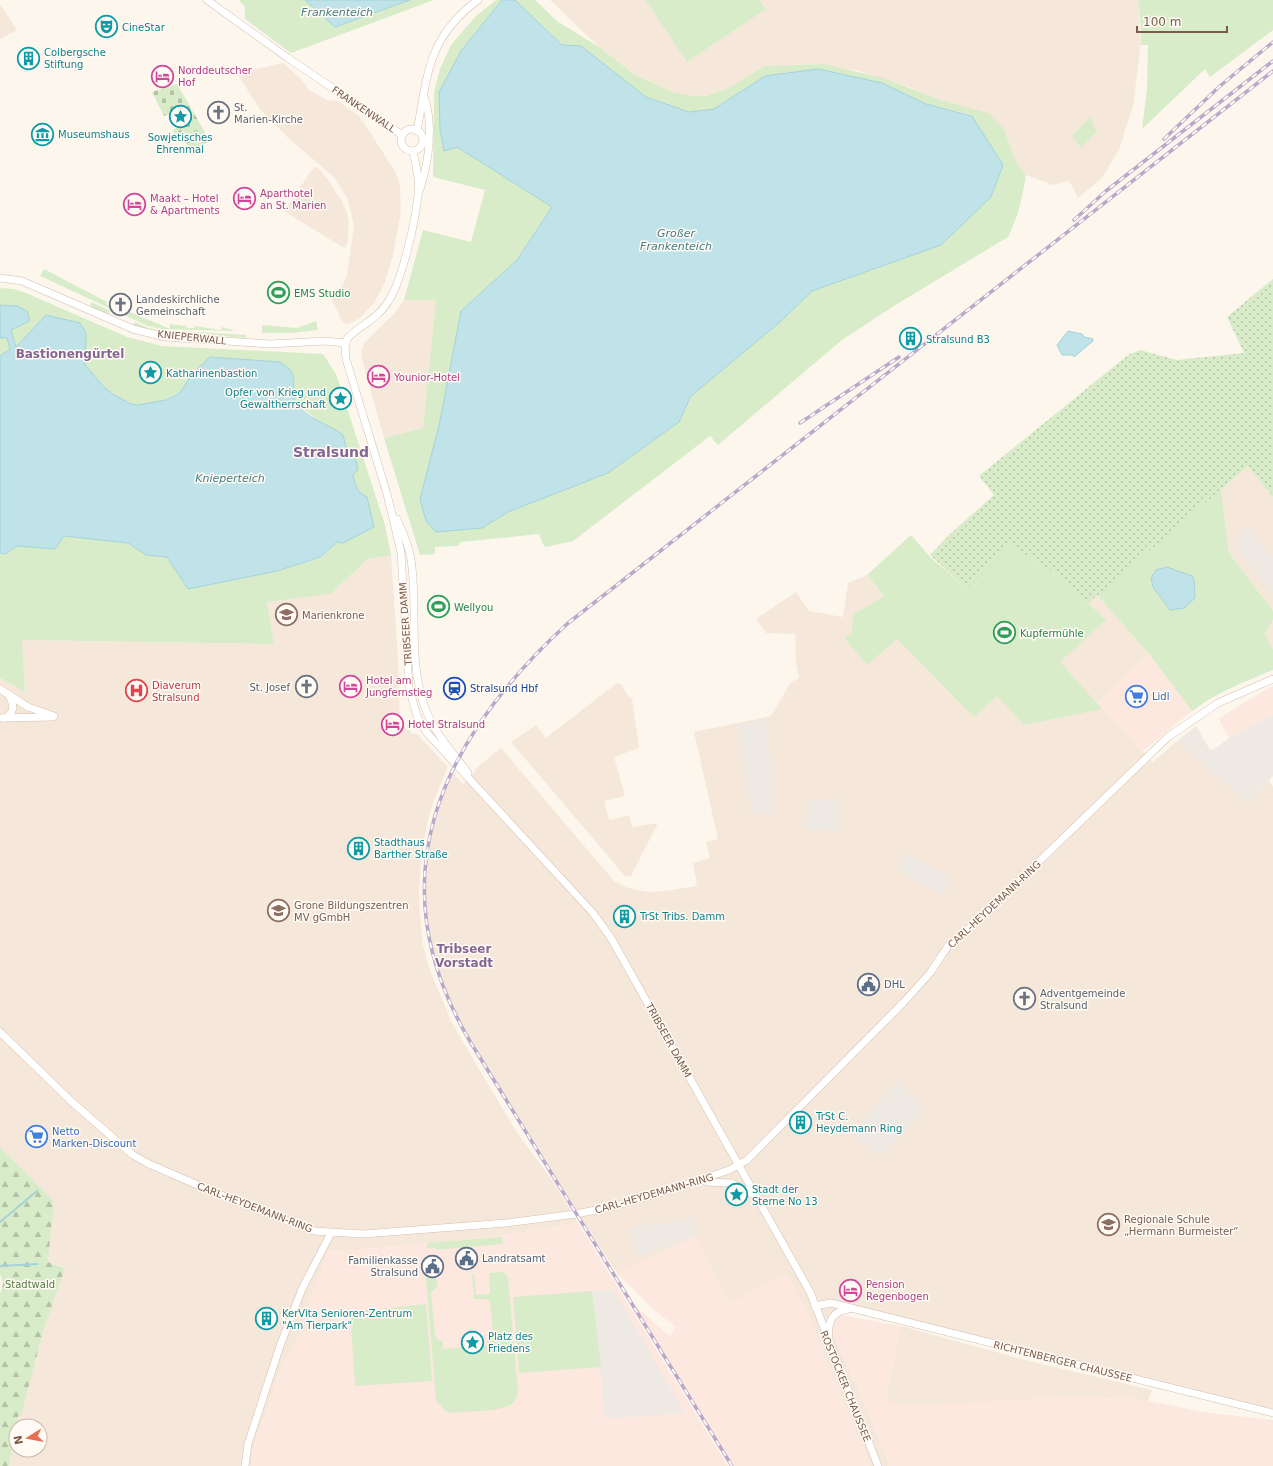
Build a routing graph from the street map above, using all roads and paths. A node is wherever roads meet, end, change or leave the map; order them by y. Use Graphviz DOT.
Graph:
graph roads {
  1 [pos="207,0"];
  2 [pos="478,0"];
  3 [pos="423,93"];
  4 [pos="417,131"];
  5 [pos="402,135"];
  6 [pos="413,151"];
  7 [pos="418,196"];
  8 [pos="0,278"];
  9 [pos="346,343"];
  10 [pos="387,494"];
  11 [pos="1273,679"];
  12 [pos="0,689"];
  13 [pos="8,694"];
  14 [pos="1,718"];
  15 [pos="487,800"];
  16 [pos="0,1032"];
  17 [pos="738,1166"];
  18 [pos="700,1180"];
  19 [pos="756,1196"];
  20 [pos="331,1233"];
  21 [pos="815,1306"];
  22 [pos="853,1310"];
  23 [pos="829,1344"];
  24 [pos="1273,1413"];
  25 [pos="245,1466"];
  26 [pos="878,1466"];
  1 -- 5 [label="main road, FRANKENWALL"];
  2 -- 3 [label="main road"];
  3 -- 4 [label="main road"];
  3 -- 7 [label="main road"];
  4 -- 5 [label="main road"];
  4 -- 6 [label="main road"];
  5 -- 6 [label="main road, FRANKENWALL"];
  6 -- 7 [label="main road, FRANKENWALL"];
  7 -- 9 [label="main road, FRANKENWALL"];
  8 -- 9 [label="main road, KNIEPERWALL"];
  9 -- 10 [label="main road, TRIBSEER DAMM"];
  10 -- 15 [label="main road, TRIBSEER DAMM"];
  10 -- 15 [label="main road, TRIBSEER DAMM"];
  11 -- 17 [label="main road, CARL-HEYDEMANN-RING"];
  12 -- 13 [label="main road"];
  13 -- 14 [label="main road"];
  13 -- 14 [label="main road"];
  15 -- 17 [label="main road, TRIBSEER DAMM"];
  16 -- 20 [label="main road, CARL-HEYDEMANN-RING"];
  17 -- 18 [label="main road, CARL-HEYDEMANN-RING"];
  17 -- 19 [label="main road, TRIBSEER DAMM"];
  18 -- 19 [label="main road"];
  18 -- 20 [label="main road, CARL-HEYDEMANN-RING"];
  19 -- 21 [label="main road, TRIBSEER DAMM"];
  20 -- 25 [label="main road"];
  21 -- 22 [label="main road, RICHTENBERGER CHAUSSEE"];
  21 -- 23 [label="main road, ROSTOCKER CHAUSSEE"];
  22 -- 23 [label="main road, RICHTENBERGER CHAUSSEE"];
  22 -- 24 [label="main road, RICHTENBERGER CHAUSSEE"];
  23 -- 26 [label="main road, ROSTOCKER CHAUSSEE"];
}
